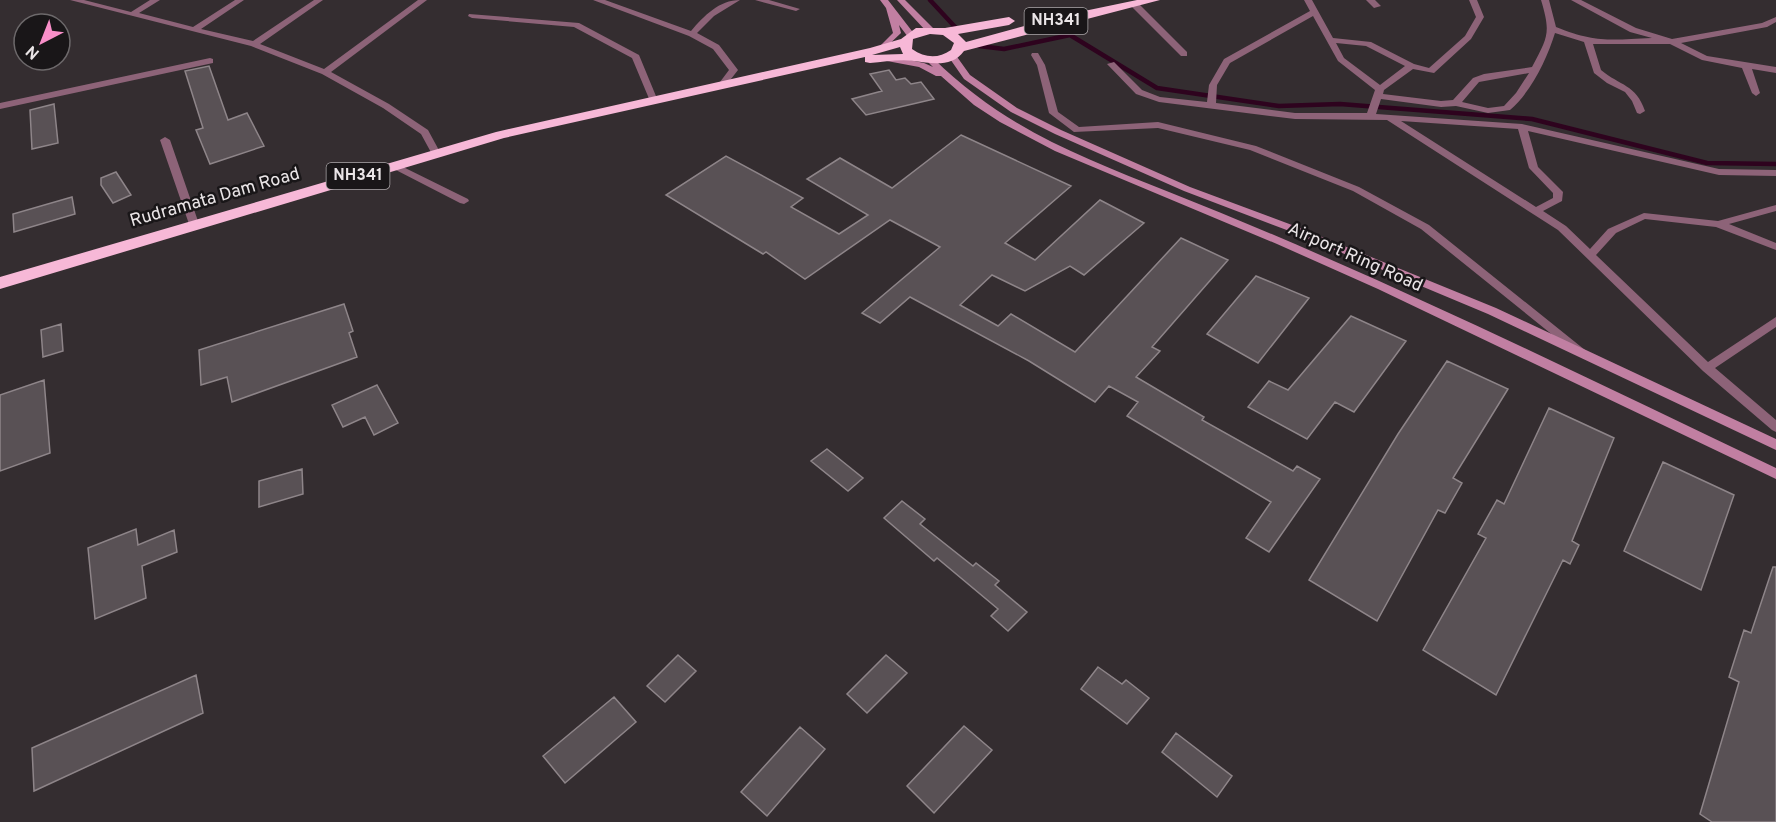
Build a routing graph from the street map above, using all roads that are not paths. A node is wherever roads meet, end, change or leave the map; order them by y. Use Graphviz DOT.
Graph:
graph roads {
  1 [pos="74,0"];
  2 [pos="156,0"];
  3 [pos="240,0"];
  4 [pos="319,0"];
  5 [pos="423,0"];
  6 [pos="598,0"];
  7 [pos="736,0"];
  8 [pos="759,0"];
  9 [pos="901,0"];
  10 [pos="1114,0"];
  11 [pos="1154,0"];
  12 [pos="1308,0"];
  13 [pos="1473,0"];
  14 [pos="1545,0"];
  15 [pos="1575,0"];
  16 [pos="887,3"];
  17 [pos="1134,4"];
  18 [pos="796,9"];
  19 [pos="1315,12"];
  20 [pos="134,13"];
  21 [pos="472,16"];
  22 [pos="1776,19"];
  23 [pos="195,29"];
  24 [pos="1553,29"];
  25 [pos="930,30"];
  26 [pos="946,32"];
  27 [pos="692,34"];
  28 [pos="908,38"];
  29 [pos="1329,40"];
  30 [pos="1588,41"];
  31 [pos="1672,42"];
  32 [pos="254,44"];
  33 [pos="956,52"];
  34 [pos="878,54"];
  35 [pos="1184,54"];
  36 [pos="1035,55"];
  37 [pos="915,57"];
  38 [pos="930,60"];
  39 [pos="210,61"];
  40 [pos="1111,64"];
  41 [pos="1411,66"];
  42 [pos="1746,66"];
  43 [pos="1535,69"];
  44 [pos="1776,70"];
  45 [pos="325,72"];
  46 [pos="951,84"];
  47 [pos="721,86"];
  48 [pos="1756,93"];
  49 [pos="1212,99"];
  50 [pos="654,101"];
  51 [pos="1375,102"];
  52 [pos="1456,103"];
  53 [pos="0,106"];
  54 [pos="1640,111"];
  55 [pos="1388,117"];
  56 [pos="1522,127"];
  57 [pos="165,140"];
  58 [pos="436,154"];
  59 [pos="395,166"];
  60 [pos="1776,173"];
  61 [pos="464,201"];
  62 [pos="1776,208"];
  63 [pos="1535,211"];
  64 [pos="194,224"];
  65 [pos="1718,224"];
  66 [pos="1776,247"];
  67 [pos="1590,255"];
  68 [pos="0,283"];
  69 [pos="1776,321"];
  70 [pos="1585,355"];
  71 [pos="1707,368"];
  72 [pos="1776,427"];
  73 [pos="1776,445"];
  74 [pos="1776,474"];
  1 -- 20 [label="street"];
  2 -- 20 [label="street"];
  3 -- 23 [label="street"];
  4 -- 32 [label="street"];
  5 -- 45 [label="street"];
  6 -- 27 [label="street"];
  7 -- 27 [label="street"];
  8 -- 18 [label="street"];
  9 -- 25 [label="main road"];
  10 -- 26 [label="highway, NH341"];
  11 -- 17 [label="highway, NH341"];
  12 -- 19 [label="street"];
  13 -- 41 [label="street"];
  14 -- 24 [label="street"];
  15 -- 31 [label="street"];
  16 -- 28 [label="main road"];
  16 -- 34 [label="main road"];
  17 -- 33 [label="highway, NH341"];
  17 -- 35 [label="street"];
  19 -- 29 [label="street"];
  19 -- 49 [label="street"];
  20 -- 23 [label="street"];
  21 -- 50 [label="street"];
  22 -- 31 [label="street"];
  23 -- 32 [label="street"];
  24 -- 30 [label="street"];
  24 -- 43 [label="street"];
  25 -- 26 [label="highway, NH341"];
  25 -- 28 [label="highway, NH341"];
  26 -- 33 [label="highway"];
  27 -- 47 [label="street"];
  28 -- 34 [label="highway, NH341"];
  28 -- 37 [label="highway"];
  29 -- 41 [label="street"];
  29 -- 51 [label="street"];
  30 -- 31 [label="street"];
  30 -- 54 [label="street"];
  31 -- 42 [label="street"];
  32 -- 45 [label="street"];
  33 -- 38 [label="highway, NH341"];
  33 -- 70 [label="main road, Airport Ring Road"];
  34 -- 37 [label="highway, NH341"];
  34 -- 46 [label="main road"];
  34 -- 47 [label="highway, NH341"];
  36 -- 70 [label="street"];
  37 -- 38 [label="highway, NH341"];
  38 -- 46 [label="main road, Airport Ring Road"];
  39 -- 53 [label="street"];
  40 -- 49 [label="street"];
  41 -- 51 [label="street"];
  42 -- 44 [label="street"];
  42 -- 48 [label="street"];
  43 -- 52 [label="street"];
  43 -- 52 [label="street"];
  45 -- 58 [label="street"];
  46 -- 74 [label="main road, Airport Ring Road"];
  47 -- 50 [label="highway, Rudramata Dam Road / NH341"];
  49 -- 51 [label="street"];
  50 -- 58 [label="highway, Rudramata Dam Road / NH341"];
  51 -- 52 [label="street"];
  51 -- 55 [label="street"];
  55 -- 56 [label="street"];
  55 -- 63 [label="street"];
  56 -- 60 [label="street"];
  56 -- 63 [label="street"];
  57 -- 64 [label="street"];
  58 -- 59 [label="highway, Rudramata Dam Road / NH341"];
  59 -- 61 [label="street"];
  59 -- 64 [label="highway, Rudramata Dam Road / NH341"];
  62 -- 65 [label="street"];
  63 -- 67 [label="street"];
  64 -- 68 [label="highway, Rudramata Dam Road / NH341"];
  65 -- 66 [label="street"];
  65 -- 67 [label="street"];
  67 -- 71 [label="street"];
  69 -- 71 [label="street"];
  70 -- 73 [label="main road, Airport Ring Road"];
  71 -- 72 [label="street"];
}
